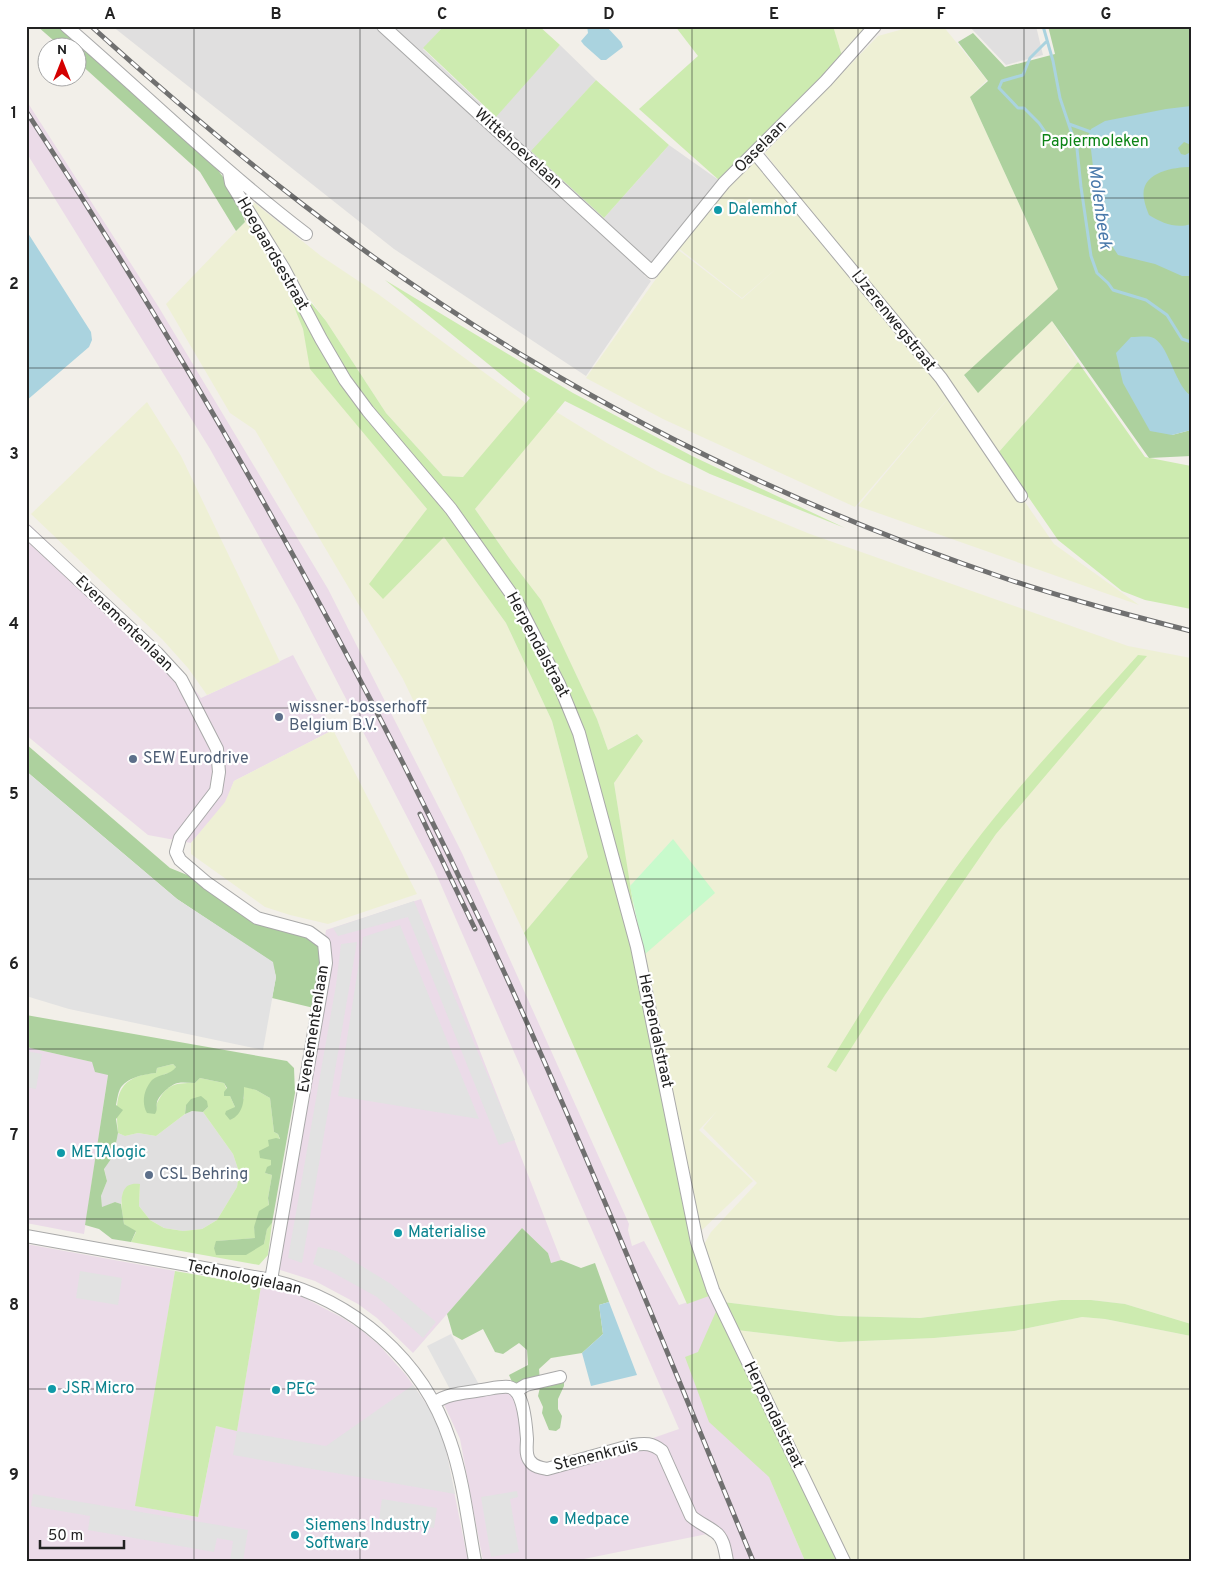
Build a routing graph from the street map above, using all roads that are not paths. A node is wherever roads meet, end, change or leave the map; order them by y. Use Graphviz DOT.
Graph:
graph roads {
  1 [pos="66,26"];
  2 [pos="383,26"];
  3 [pos="875,26"];
  4 [pos="756,153"];
  5 [pos="229,172"];
  6 [pos="306,234"];
  7 [pos="652,272"];
  8 [pos="1021,496"];
  9 [pos="451,509"];
  10 [pos="26,531"];
  11 [pos="26,1236"];
  12 [pos="271,1280"];
  13 [pos="560,1377"];
  14 [pos="516,1391"];
  15 [pos="434,1403"];
  16 [pos="475,1561"];
  17 [pos="728,1561"];
  18 [pos="844,1561"];
  1 -- 5 [label="street, Hoegaardsestraat"];
  2 -- 7 [label="street, Wittehoevelaan"];
  3 -- 4 [label="street, Oaselaan"];
  4 -- 7 [label="street, Oaselaan"];
  4 -- 8 [label="street, IJzerenwegstraat"];
  5 -- 6 [label="street"];
  5 -- 9 [label="street, Hoegaardsestraat"];
  9 -- 18 [label="street, Herpendalstraat"];
  10 -- 12 [label="street, Evenementenlaan"];
  11 -- 12 [label="street, Technologielaan"];
  12 -- 15 [label="street, Technologielaan"];
  13 -- 14 [label="street"];
  14 -- 15 [label="street"];
  14 -- 17 [label="street, Stenenkruis"];
  15 -- 16 [label="street, Technologielaan"];
}
